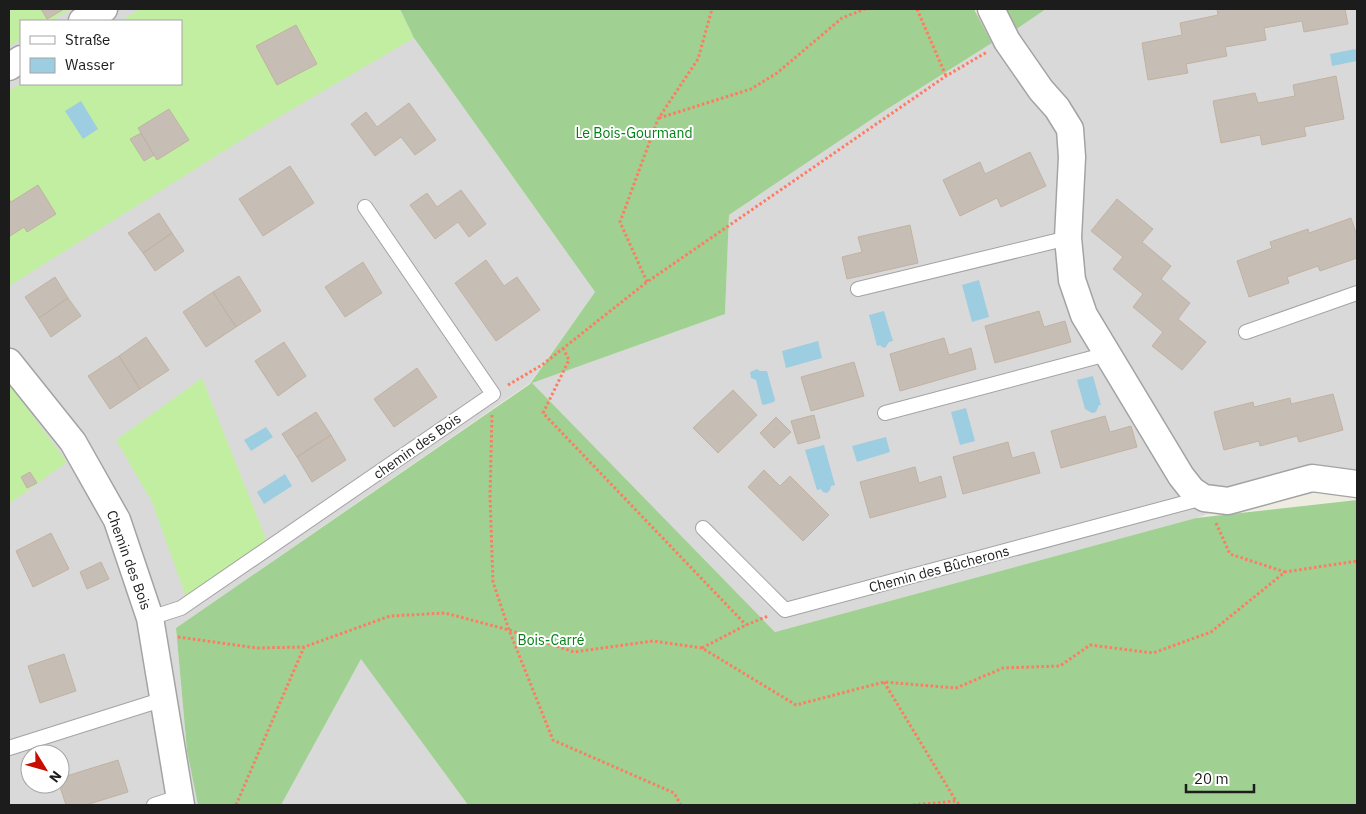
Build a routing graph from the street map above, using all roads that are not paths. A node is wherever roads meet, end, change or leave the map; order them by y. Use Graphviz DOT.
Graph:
graph roads {
  1 [pos="104,9"];
  2 [pos="991,9"];
  3 [pos="84,20"];
  4 [pos="20,60"];
  5 [pos="9,67"];
  6 [pos="365,207"];
  7 [pos="1068,238"];
  8 [pos="858,289"];
  9 [pos="1357,293"];
  10 [pos="1246,332"];
  11 [pos="1107,354"];
  12 [pos="9,362"];
  13 [pos="885,413"];
  14 [pos="1357,484"];
  15 [pos="1204,498"];
  16 [pos="703,528"];
  17 [pos="152,628"];
  18 [pos="164,699"];
  19 [pos="9,748"];
  20 [pos="180,801"];
  21 [pos="154,805"];
  1 -- 3 [label="street"];
  2 -- 7 [label="street"];
  4 -- 5 [label="street"];
  6 -- 17 [label="lane, chemin des Bois"];
  7 -- 8 [label="lane"];
  7 -- 11 [label="street"];
  9 -- 10 [label="lane"];
  11 -- 13 [label="lane"];
  11 -- 15 [label="street"];
  12 -- 17 [label="street, Chemin des Bois"];
  14 -- 15 [label="street, Chemin des Bûcherons"];
  15 -- 16 [label="lane, Chemin des Bûcherons"];
  17 -- 18 [label="street, Chemin des Bois"];
  18 -- 19 [label="lane"];
  18 -- 20 [label="street, Chemin des Bois"];
  20 -- 21 [label="lane, Chemin des Bois"];
}
